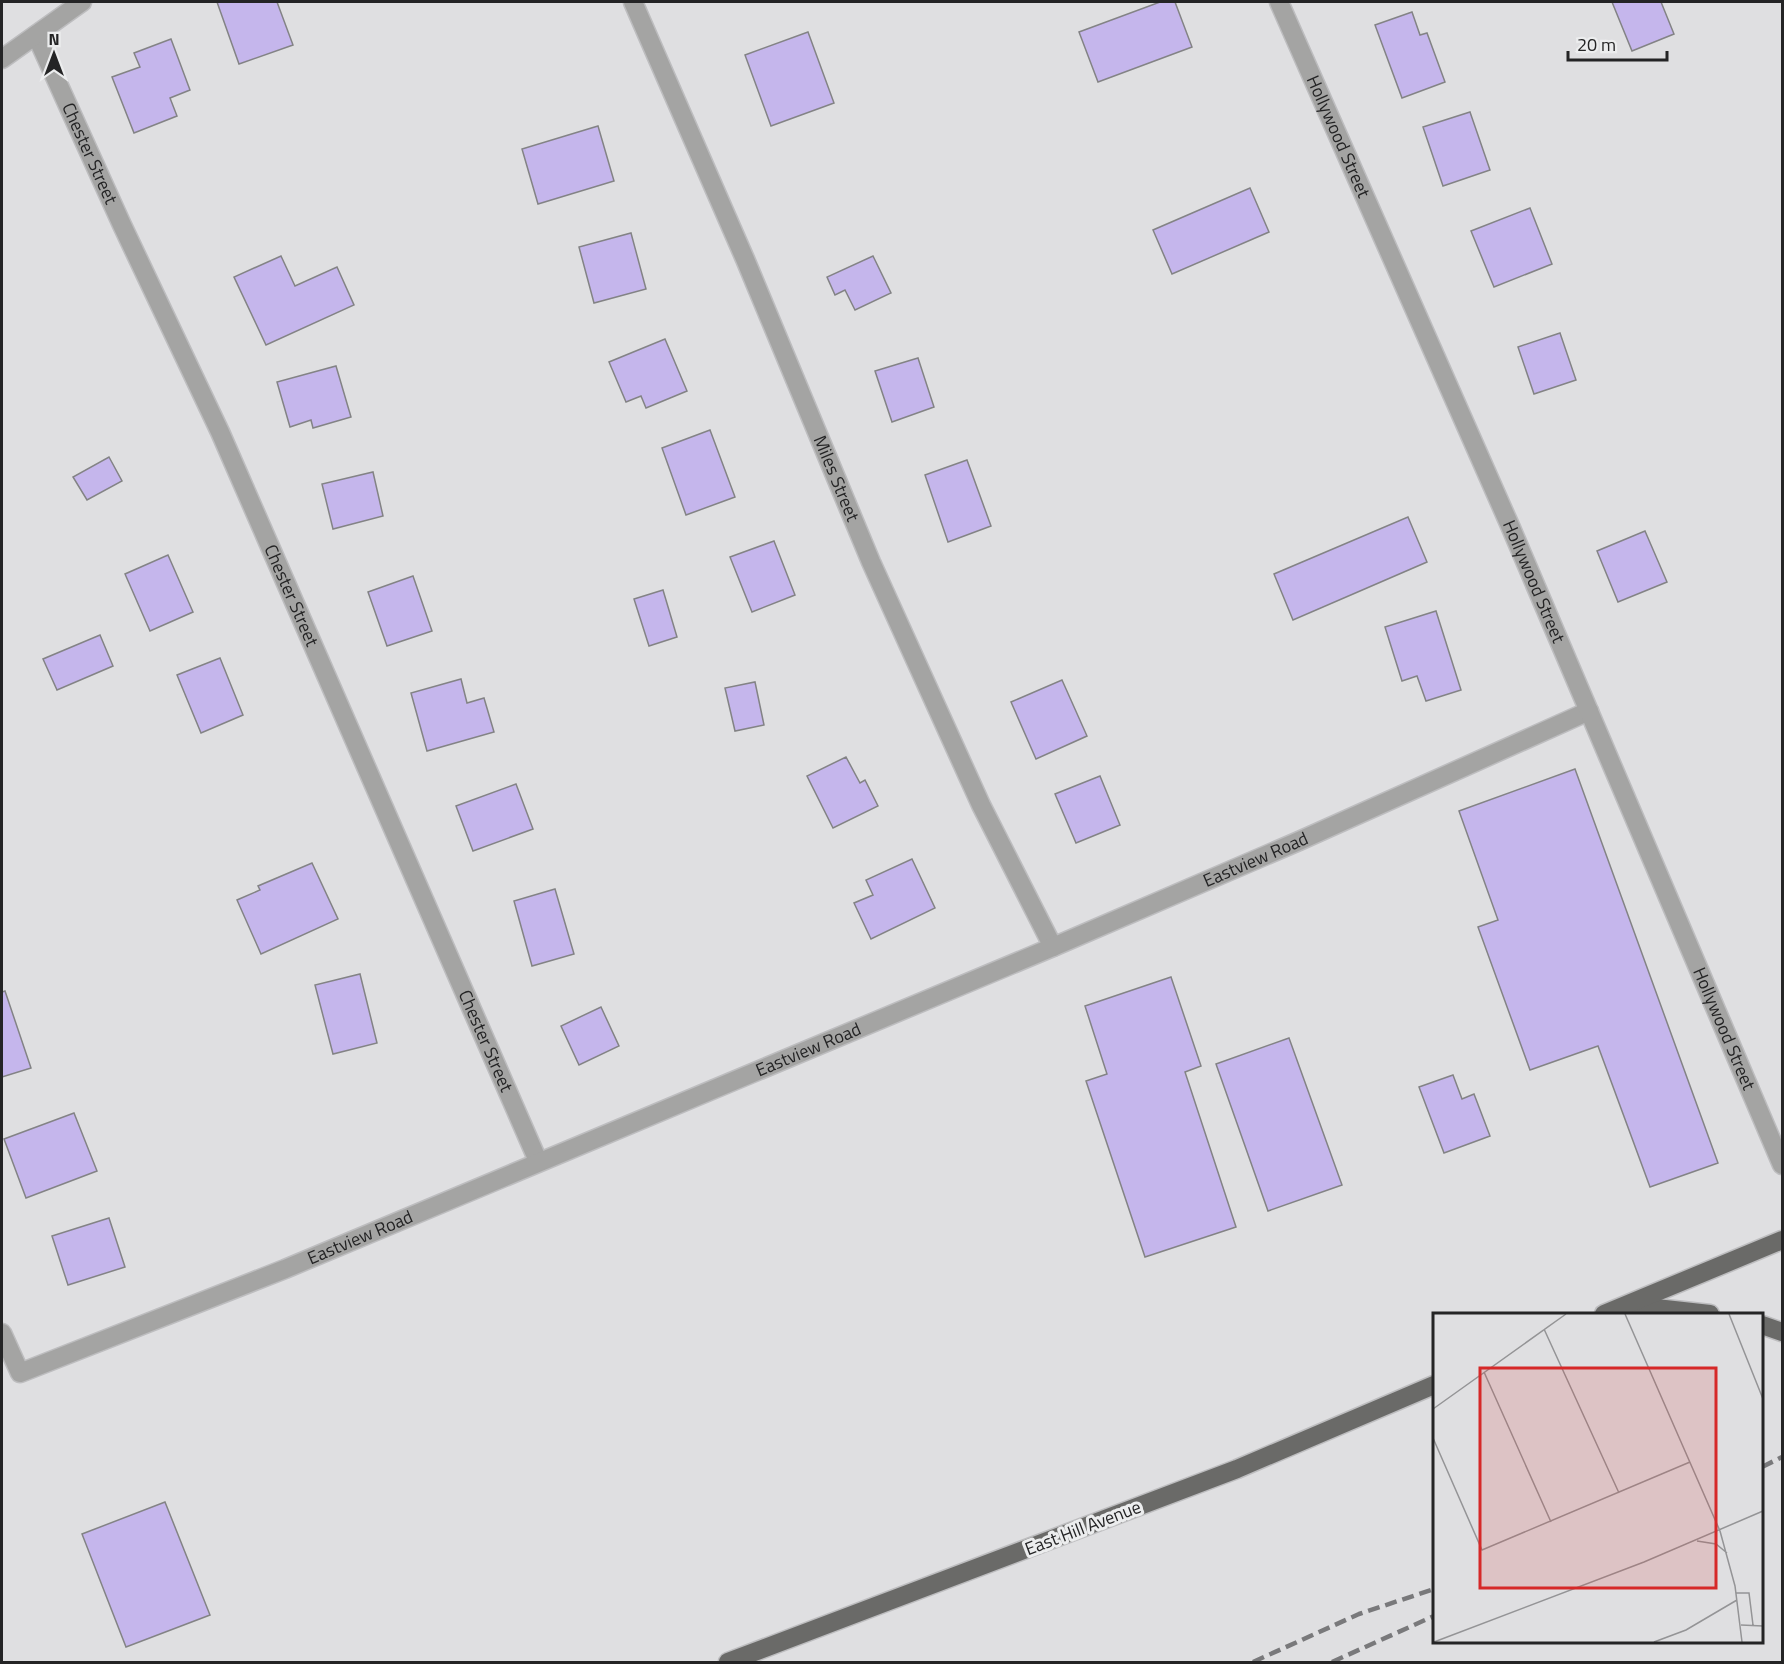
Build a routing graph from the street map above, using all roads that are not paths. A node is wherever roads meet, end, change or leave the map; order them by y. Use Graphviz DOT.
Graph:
graph roads {
  1 [pos="82,2"];
  2 [pos="633,2"];
  3 [pos="1279,2"];
  4 [pos="36,35"];
  5 [pos="2,59"];
  6 [pos="1589,711"];
  7 [pos="1053,947"];
  8 [pos="538,1161"];
  9 [pos="1782,1165"];
  10 [pos="1782,1240"];
  11 [pos="1627,1305"];
  12 [pos="1607,1313"];
  13 [pos="1701,1313"];
  14 [pos="1763,1327"];
  15 [pos="1782,1332"];
  16 [pos="2,1333"];
  17 [pos="1433,1385"];
  18 [pos="728,1662"];
  1 -- 4 [label="street"];
  2 -- 7 [label="street, Miles Street"];
  3 -- 6 [label="street, Hollywood Street"];
  4 -- 5 [label="street"];
  4 -- 8 [label="street, Chester Street"];
  6 -- 7 [label="street, Eastview Road"];
  6 -- 9 [label="street, Hollywood Street"];
  7 -- 8 [label="street, Eastview Road"];
  8 -- 16 [label="street, Eastview Road"];
  10 -- 11 [label="highway"];
  11 -- 12 [label="highway"];
  11 -- 13 [label="highway"];
  14 -- 15 [label="highway"];
  17 -- 18 [label="highway, East Hill Avenue"];
}
